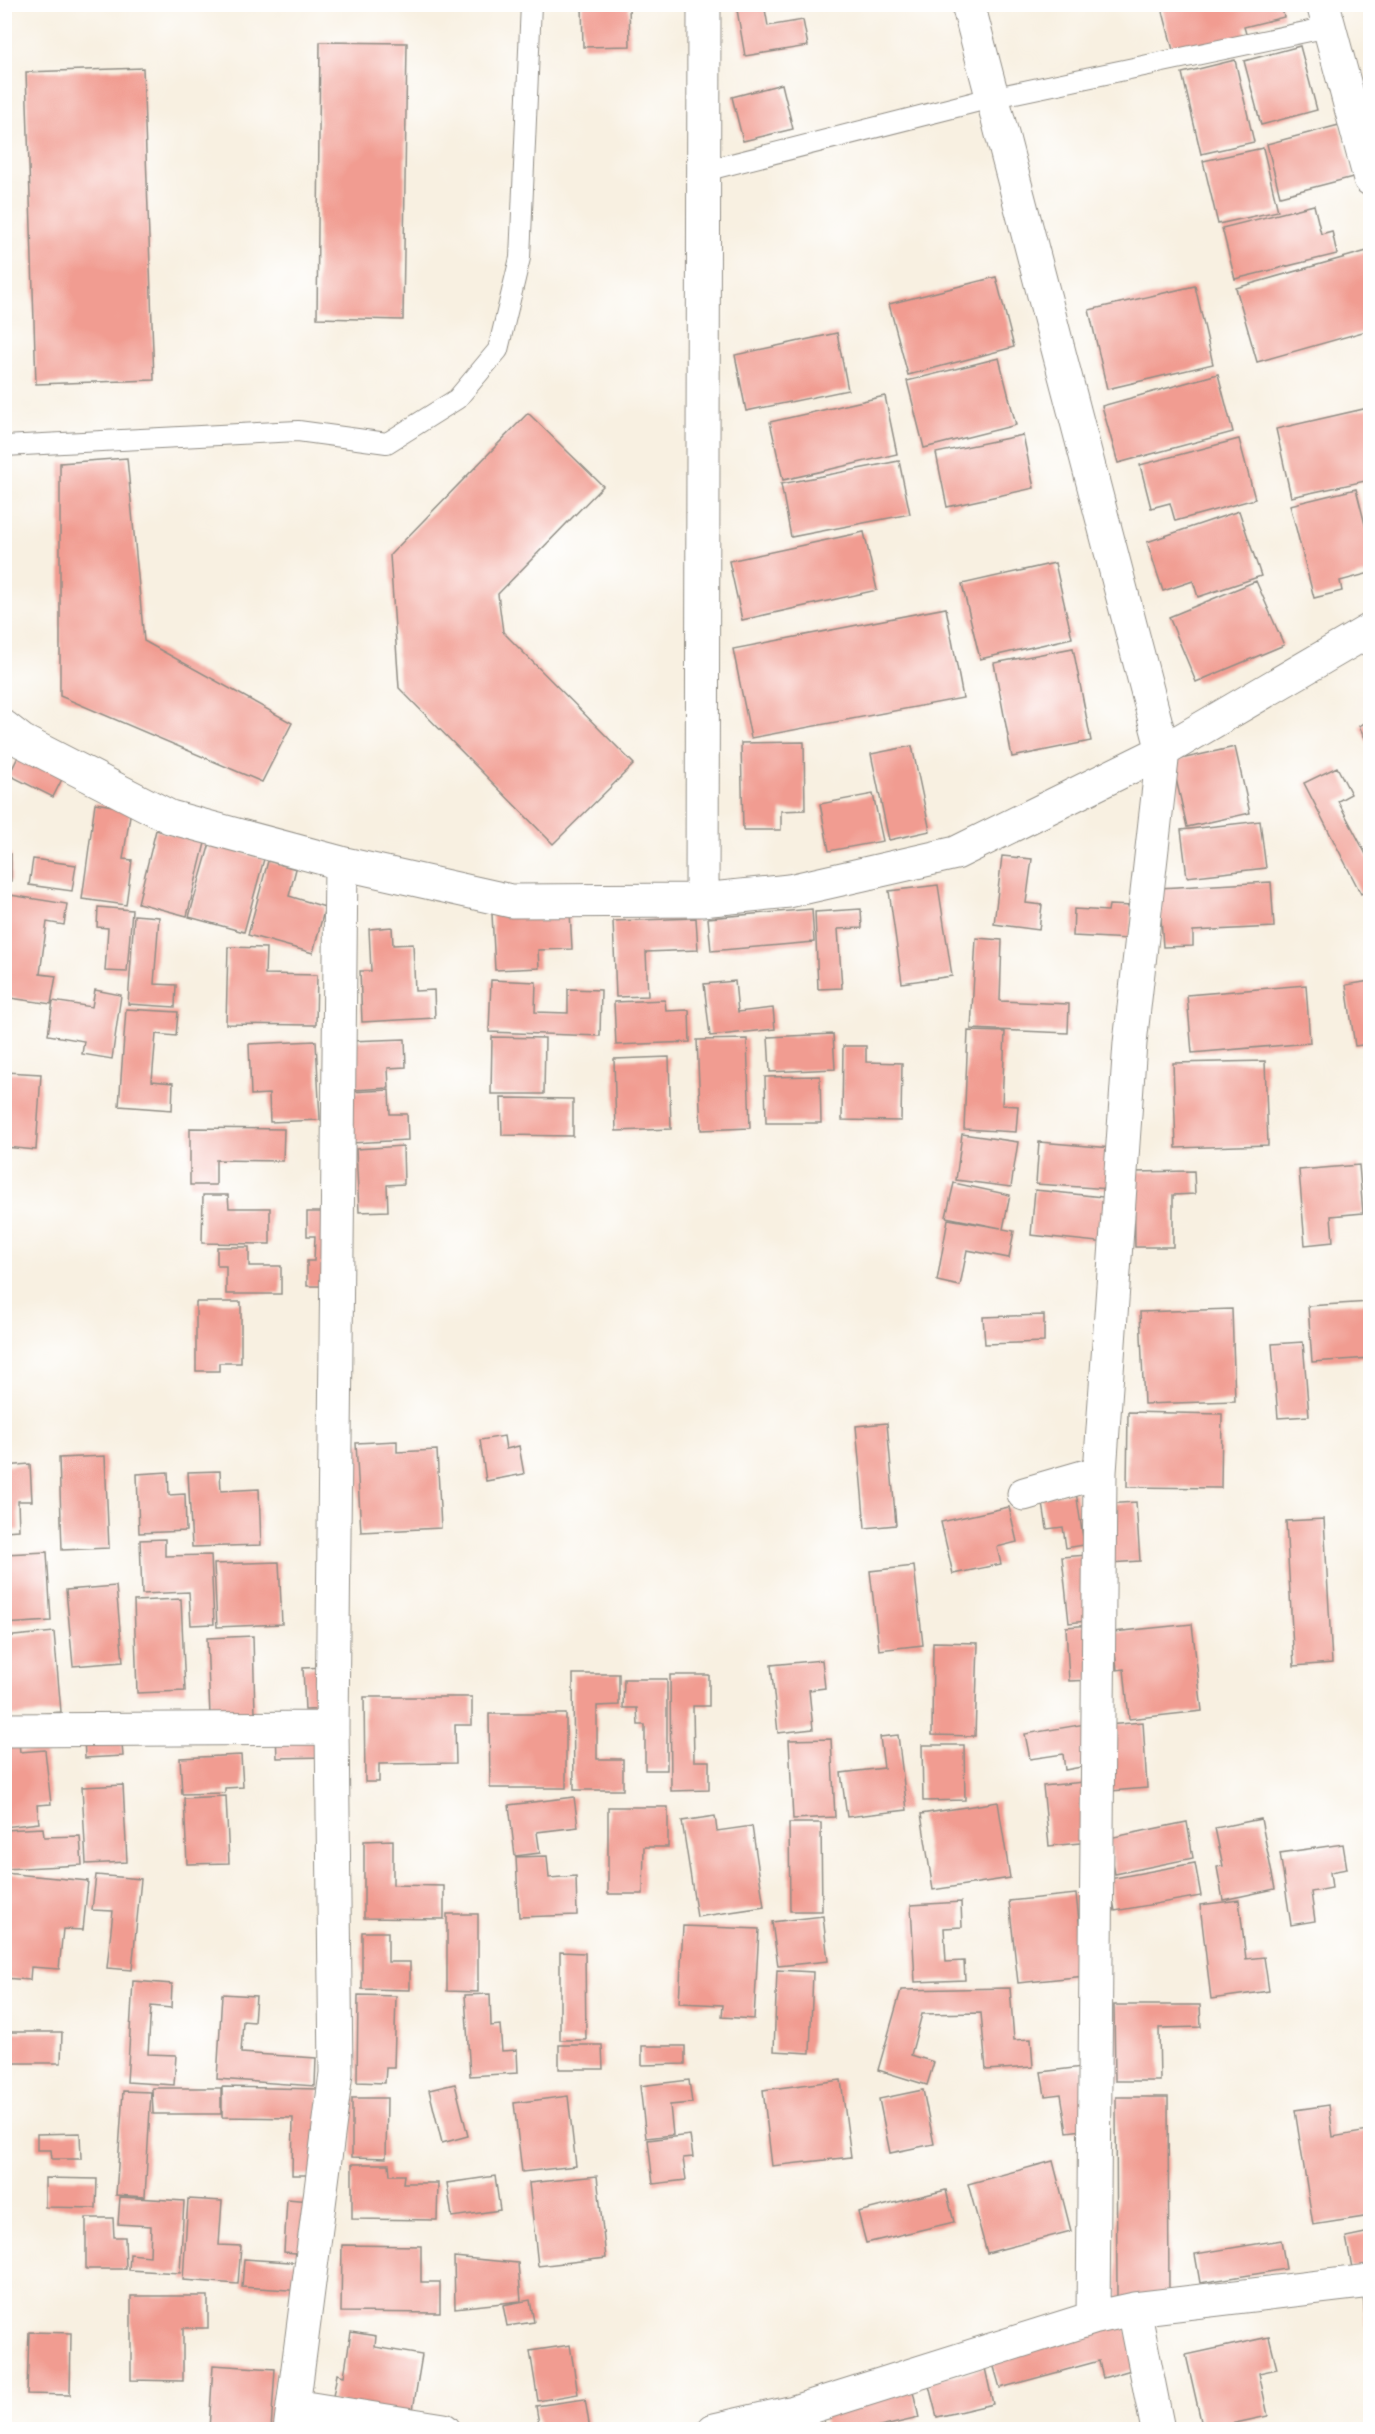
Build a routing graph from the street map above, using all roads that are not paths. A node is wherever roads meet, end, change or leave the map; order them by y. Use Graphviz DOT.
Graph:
graph roads {
  1 [pos="531,4"];
  2 [pos="704,4"];
  3 [pos="968,4"];
  4 [pos="1326,16"];
  5 [pos="991,98"];
  6 [pos="704,171"];
  7 [pos="1371,179"];
  8 [pos="4,446"];
  9 [pos="1371,630"];
  10 [pos="4,727"];
  11 [pos="1163,751"];
  12 [pos="341,863"];
  13 [pos="702,900"];
  14 [pos="1100,1473"];
  15 [pos="1024,1494"];
  16 [pos="332,1728"];
  17 [pos="4,1730"];
  18 [pos="1371,2281"];
  19 [pos="1134,2309"];
  20 [pos="1093,2318"];
  21 [pos="291,2418"];
  22 [pos="797,2421"];
  23 [pos="444,2430"];
  24 [pos="714,2430"];
  25 [pos="1158,2430"];
  1 -- 8 [label="lane"];
  2 -- 6 [label="street"];
  3 -- 5 [label="street"];
  4 -- 5 [label="lane"];
  4 -- 7 [label="street"];
  5 -- 6 [label="lane"];
  5 -- 11 [label="street"];
  6 -- 13 [label="street"];
  9 -- 11 [label="street"];
  10 -- 12 [label="street"];
  11 -- 13 [label="street"];
  11 -- 14 [label="street"];
  12 -- 13 [label="street"];
  12 -- 16 [label="street"];
  14 -- 15 [label="street"];
  14 -- 20 [label="street"];
  16 -- 17 [label="street"];
  16 -- 21 [label="street"];
  18 -- 19 [label="street"];
  19 -- 20 [label="street"];
  19 -- 25 [label="street"];
  20 -- 22 [label="street"];
  21 -- 23 [label="street"];
  22 -- 24 [label="street"];
}
